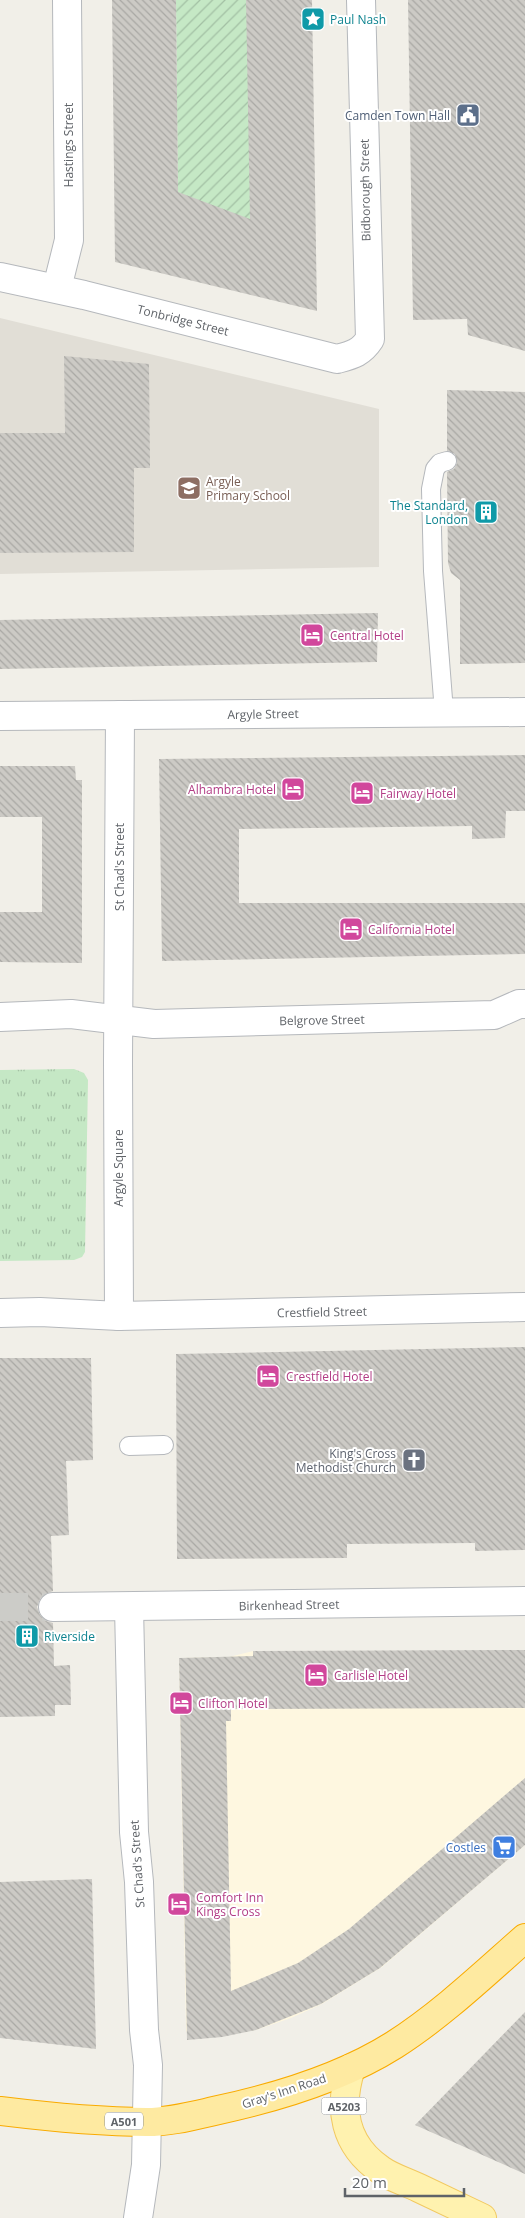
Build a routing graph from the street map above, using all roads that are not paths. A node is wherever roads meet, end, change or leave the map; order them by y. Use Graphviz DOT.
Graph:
graph roads {
  1 [pos="67,0"];
  2 [pos="361,0"];
  3 [pos="0,277"];
  4 [pos="57,288"];
  5 [pos="364,348"];
  6 [pos="447,461"];
  7 [pos="444,712"];
  8 [pos="525,712"];
  9 [pos="120,715"];
  10 [pos="0,716"];
  11 [pos="525,1004"];
  12 [pos="0,1017"];
  13 [pos="118,1019"];
  14 [pos="525,1307"];
  15 [pos="0,1313"];
  16 [pos="119,1316"];
  17 [pos="164,1445"];
  18 [pos="129,1446"];
  19 [pos="525,1601"];
  20 [pos="53,1607"];
  21 [pos="129,1607"];
  22 [pos="525,1938"];
  23 [pos="351,2068"];
  24 [pos="0,2111"];
  25 [pos="148,2122"];
  26 [pos="138,2218"];
  27 [pos="482,2218"];
  1 -- 4 [label="street, Hastings Street"];
  2 -- 5 [label="street, Bidborough Street"];
  3 -- 4 [label="street, Tonbridge Street"];
  4 -- 5 [label="street, Tonbridge Street"];
  6 -- 7 [label="lane"];
  7 -- 8 [label="street, Argyle Street"];
  7 -- 9 [label="street, Argyle Street"];
  9 -- 10 [label="street, Argyle Street"];
  9 -- 13 [label="street, St Chad's Street"];
  11 -- 13 [label="street, Belgrove Street"];
  12 -- 13 [label="street"];
  13 -- 16 [label="street, Argyle Square"];
  14 -- 16 [label="street, Crestfield Street"];
  15 -- 16 [label="street"];
  17 -- 18 [label="lane"];
  19 -- 21 [label="street, Birkenhead Street"];
  20 -- 21 [label="street, Birkenhead Street"];
  21 -- 25 [label="street, St Chad's Street"];
  22 -- 23 [label="highway, Gray's Inn Road / A501"];
  23 -- 25 [label="highway, Gray's Inn Road / A501"];
  23 -- 27 [label="main road, A5203"];
  24 -- 25 [label="highway, Gray's Inn Road / A501"];
  25 -- 26 [label="street, St Chad's Street"];
}
